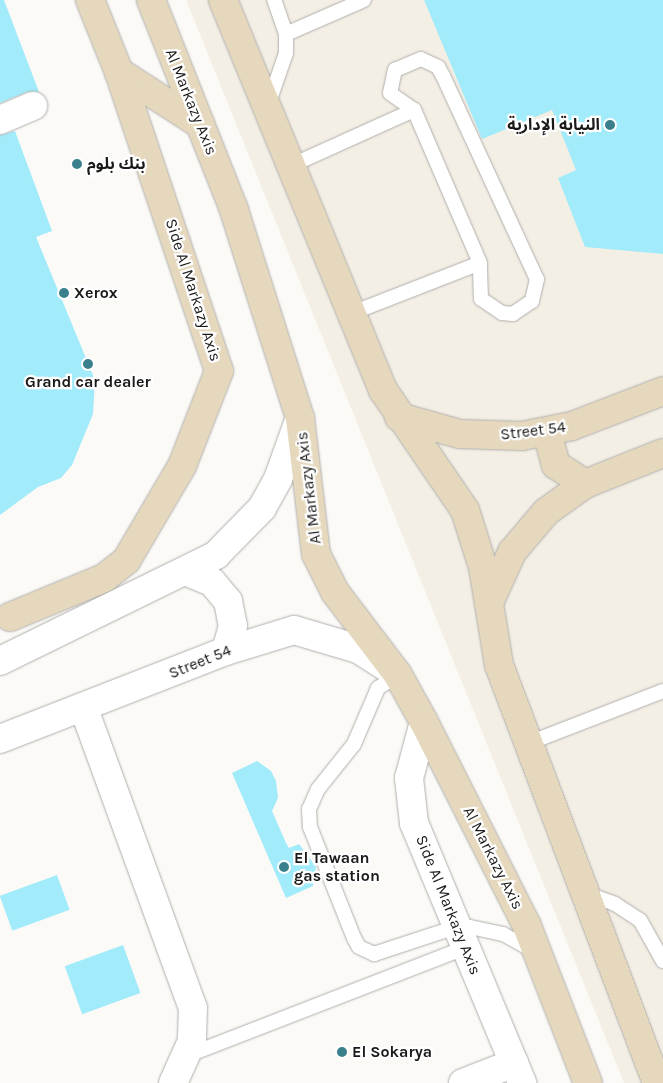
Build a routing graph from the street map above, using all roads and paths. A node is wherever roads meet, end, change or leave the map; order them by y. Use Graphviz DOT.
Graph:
graph roads {
  1 [pos="90,0"];
  2 [pos="151,0"];
  3 [pos="223,0"];
  4 [pos="274,0"];
  5 [pos="364,0"];
  6 [pos="286,34"];
  7 [pos="119,72"];
  8 [pos="33,106"];
  9 [pos="267,109"];
  10 [pos="414,110"];
  11 [pos="0,120"];
  12 [pos="200,124"];
  13 [pos="290,166"];
  14 [pos="480,263"];
  15 [pos="352,313"];
  16 [pos="663,391"];
  17 [pos="399,417"];
  18 [pos="300,418"];
  19 [pos="547,432"];
  20 [pos="663,453"];
  21 [pos="585,484"];
  22 [pos="188,572"];
  23 [pos="489,603"];
  24 [pos="5,619"];
  25 [pos="226,651"];
  26 [pos="12,656"];
  27 [pos="398,675"];
  28 [pos="663,691"];
  29 [pos="84,709"];
  30 [pos="424,722"];
  31 [pos="0,739"];
  32 [pos="529,743"];
  33 [pos="583,892"];
  34 [pos="461,937"];
  35 [pos="538,954"];
  36 [pos="663,961"];
  37 [pos="185,1056"];
  38 [pos="518,1073"];
  39 [pos="173,1083"];
  40 [pos="463,1083"];
  41 [pos="588,1083"];
  42 [pos="657,1083"];
  1 -- 7 [label="main road, Side Al Markazy Axis"];
  2 -- 12 [label="main road, Al Markazy Axis"];
  3 -- 9 [label="main road"];
  4 -- 6 [label="lane"];
  5 -- 6 [label="lane"];
  6 -- 9 [label="lane"];
  7 -- 12 [label="main road"];
  7 -- 24 [label="main road, Side Al Markazy Axis"];
  8 -- 11 [label="street"];
  9 -- 13 [label="main road"];
  10 -- 13 [label="lane"];
  10 -- 14 [label="lane"];
  10 -- 14 [label="lane"];
  12 -- 18 [label="main road, Al Markazy Axis"];
  13 -- 15 [label="main road"];
  14 -- 15 [label="lane"];
  15 -- 17 [label="main road"];
  16 -- 19 [label="main road, Street 54"];
  17 -- 19 [label="main road, Street 54"];
  17 -- 23 [label="main road"];
  18 -- 22 [label="street"];
  18 -- 27 [label="main road, Al Markazy Axis"];
  19 -- 21 [label="main road"];
  20 -- 21 [label="main road"];
  21 -- 23 [label="main road"];
  22 -- 25 [label="street"];
  22 -- 26 [label="street"];
  23 -- 32 [label="main road"];
  24 -- 26 [label="street"];
  25 -- 27 [label="street, Street 54"];
  25 -- 29 [label="street, Street 54"];
  27 -- 30 [label="main road, Al Markazy Axis"];
  27 -- 34 [label="lane"];
  28 -- 32 [label="lane"];
  29 -- 31 [label="street, Street 54"];
  29 -- 37 [label="street"];
  30 -- 34 [label="street, Side Al Markazy Axis"];
  30 -- 35 [label="main road, Al Markazy Axis"];
  32 -- 33 [label="main road"];
  33 -- 36 [label="lane"];
  33 -- 42 [label="main road"];
  34 -- 35 [label="lane"];
  34 -- 37 [label="lane"];
  34 -- 38 [label="street, Side Al Markazy Axis"];
  35 -- 41 [label="main road, Al Markazy Axis"];
  37 -- 39 [label="street"];
  38 -- 40 [label="street"];
}
